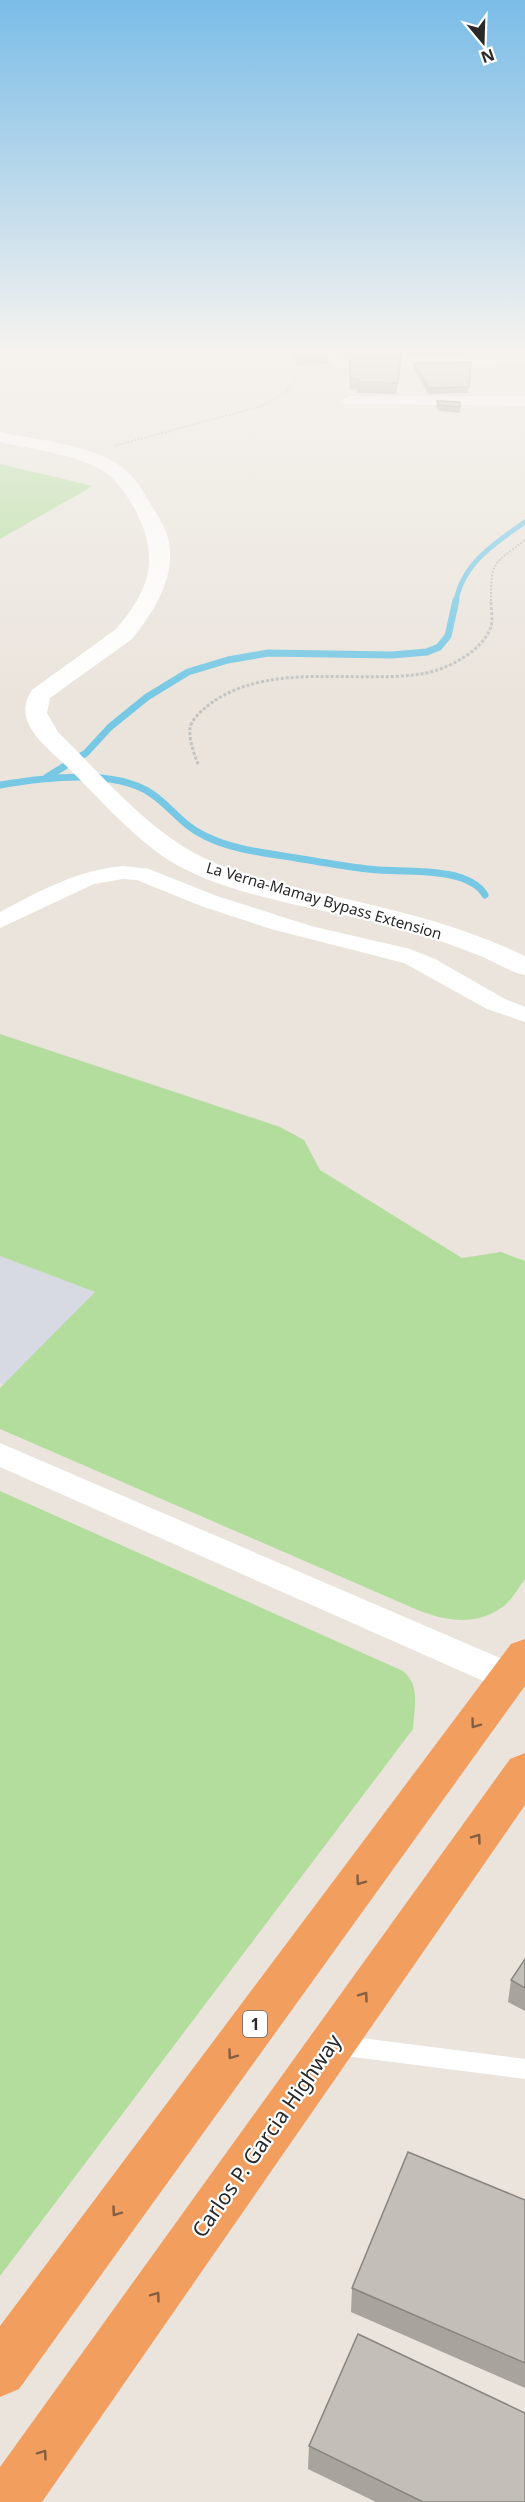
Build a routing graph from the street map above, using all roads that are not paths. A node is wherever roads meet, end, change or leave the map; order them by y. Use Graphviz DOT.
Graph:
graph roads {
  1 [pos="108,467"];
  2 [pos="0,921"];
  3 [pos="525,967"];
  4 [pos="525,1015"];
  5 [pos="0,1454"];
  6 [pos="521,1676"];
  7 [pos="525,1771"];
  8 [pos="330,2044"];
  9 [pos="525,2069"];
  10 [pos="0,2370"];
  11 [pos="9,2502"];
  1 -- 3 [label="main road, La Verna-Mamay Bypass Extension"];
  2 -- 4 [label="street"];
  5 -- 6 [label="street"];
  6 -- 10 [label="highway, 1, one-way"];
  8 -- 7 [label="highway, Carlos P. Garcia Highway, one-way"];
  8 -- 9 [label="lane"];
  11 -- 8 [label="highway, Carlos P. Garcia Highway, one-way"];
}
